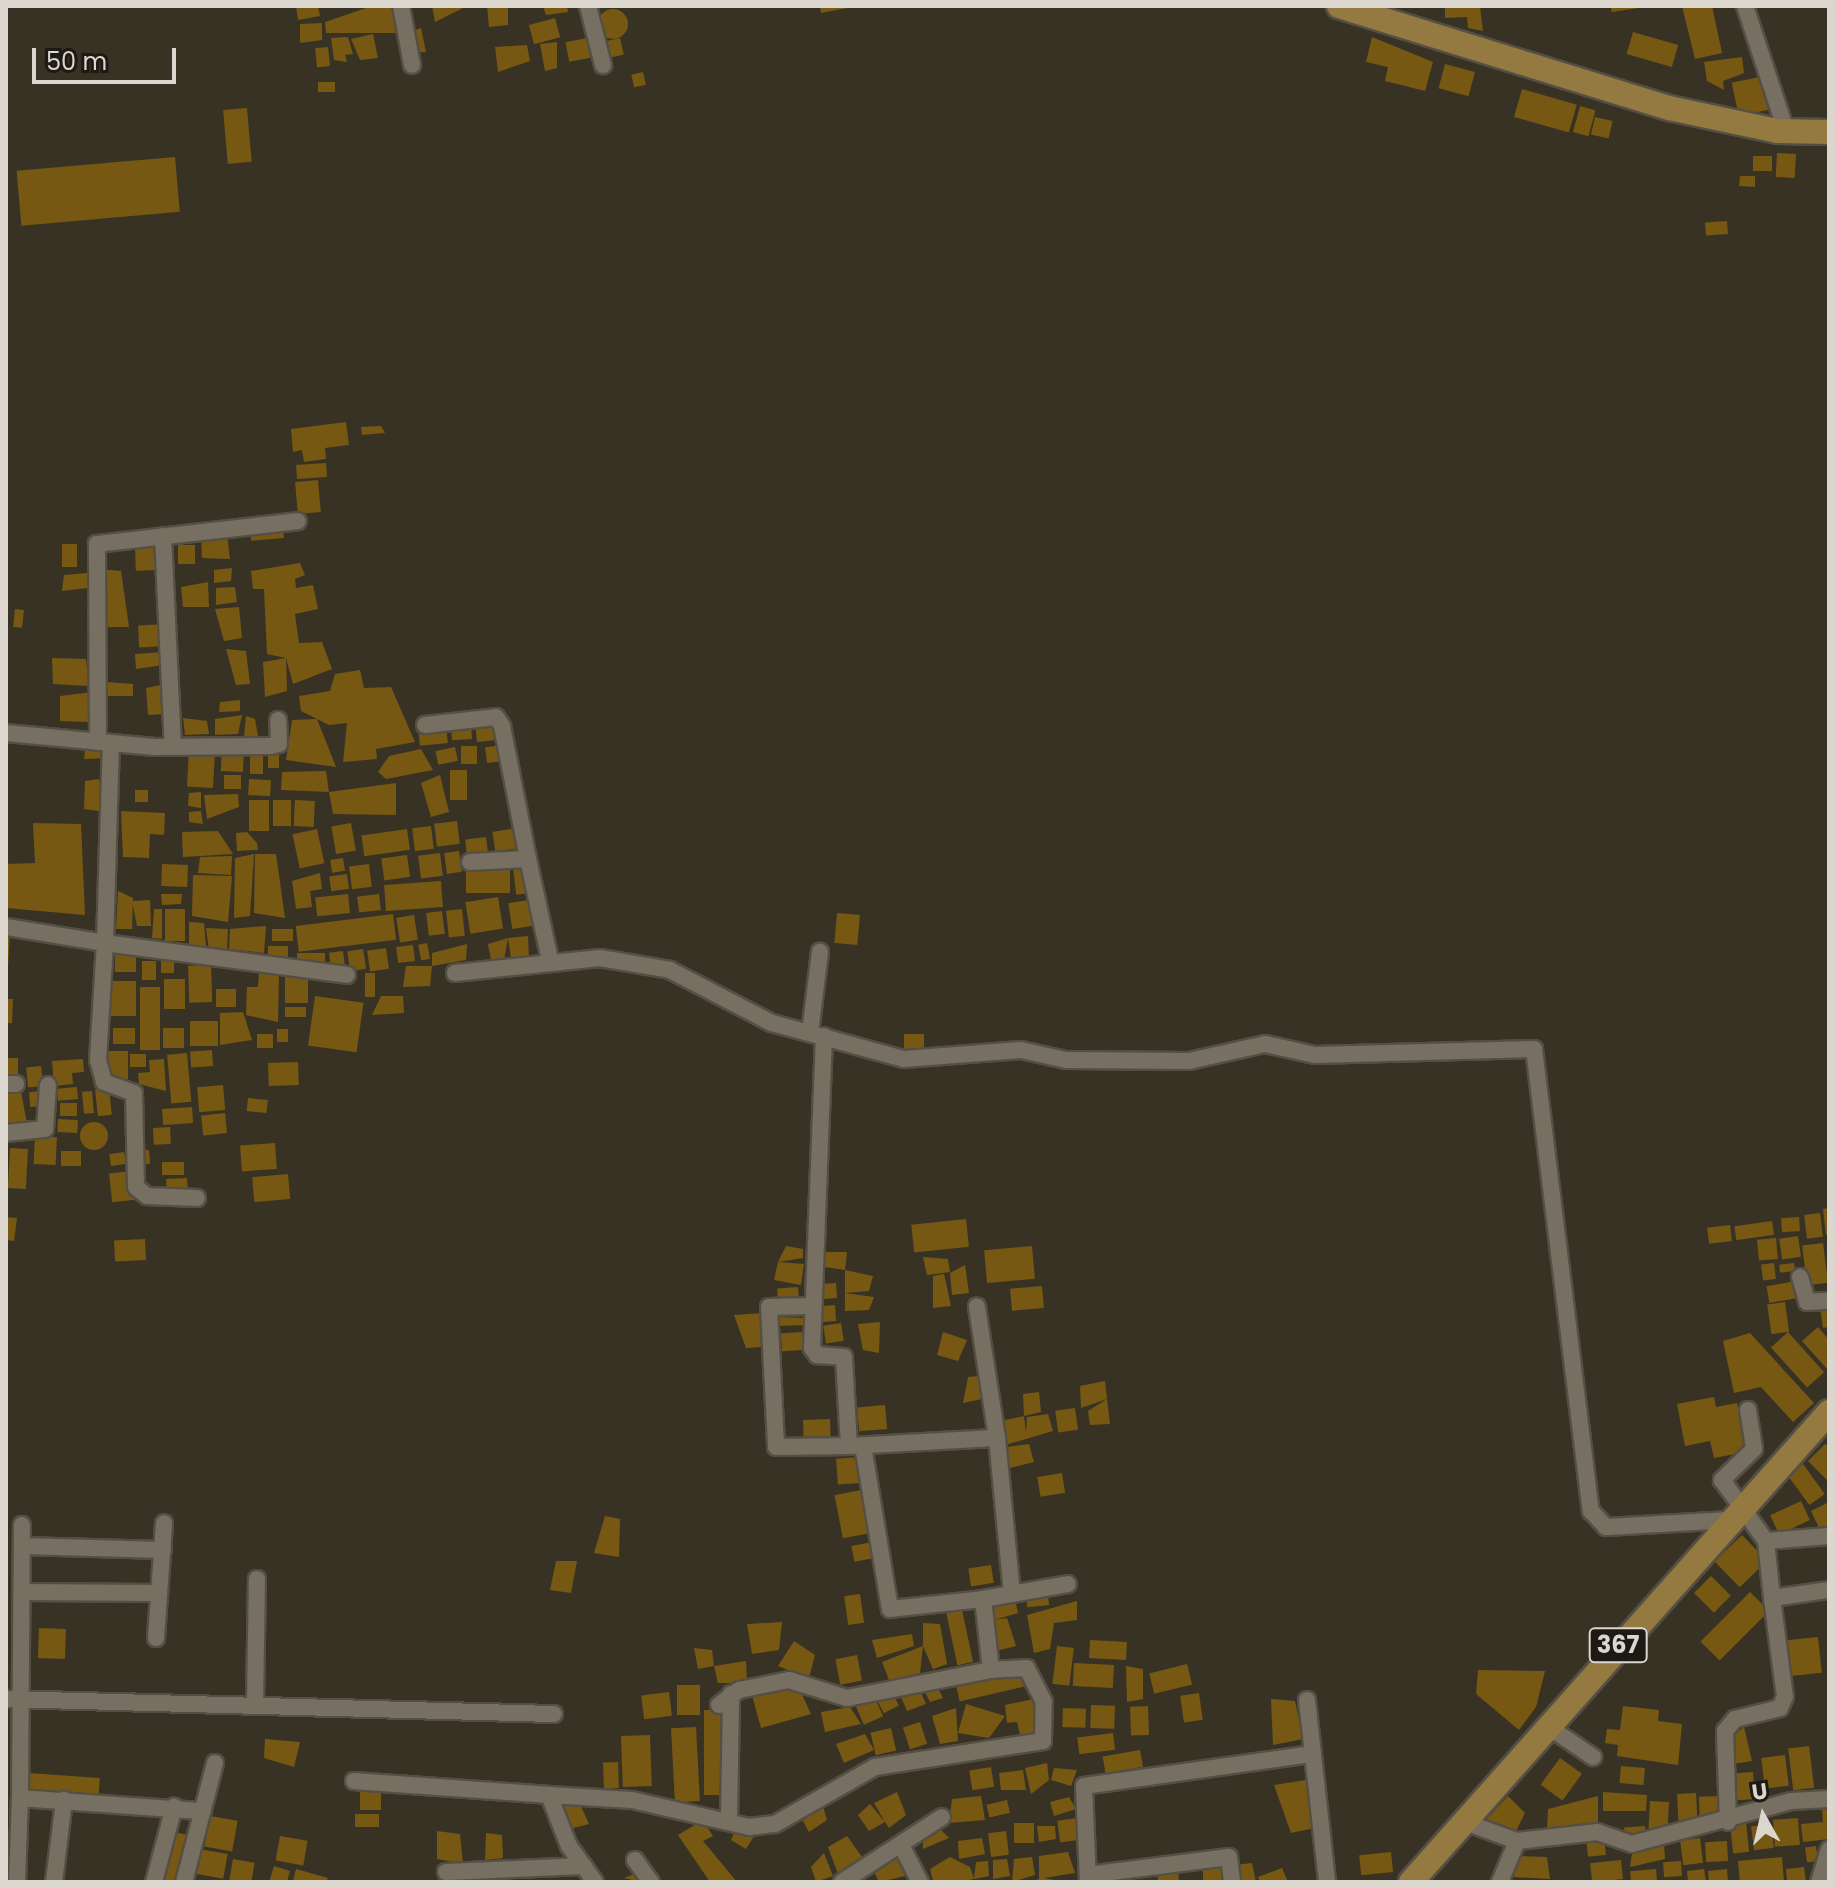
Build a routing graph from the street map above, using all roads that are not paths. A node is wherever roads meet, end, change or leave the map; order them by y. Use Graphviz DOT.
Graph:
graph roads {
  1 [pos="401,6"];
  2 [pos="588,6"];
  3 [pos="1339,6"];
  4 [pos="1745,6"];
  5 [pos="412,65"];
  6 [pos="603,65"];
  7 [pos="1786,131"];
  8 [pos="1829,132"];
  9 [pos="298,521"];
  10 [pos="163,536"];
  11 [pos="278,720"];
  12 [pos="425,725"];
  13 [pos="6,733"];
  14 [pos="104,742"];
  15 [pos="173,747"];
  16 [pos="528,859"];
  17 [pos="470,862"];
  18 [pos="6,927"];
  19 [pos="105,943"];
  20 [pos="820,952"];
  21 [pos="550,960"];
  22 [pos="455,973"];
  23 [pos="347,975"];
  24 [pos="817,1034"];
  25 [pos="48,1085"];
  26 [pos="6,1133"];
  27 [pos="197,1198"];
  28 [pos="1800,1277"];
  29 [pos="1829,1301"];
  30 [pos="812,1306"];
  31 [pos="977,1307"];
  32 [pos="1748,1410"];
  33 [pos="1829,1412"];
  34 [pos="997,1438"];
  35 [pos="856,1446"];
  36 [pos="1738,1513"];
  37 [pos="164,1523"];
  38 [pos="22,1525"];
  39 [pos="1829,1536"];
  40 [pos="1766,1541"];
  41 [pos="22,1546"];
  42 [pos="163,1550"];
  43 [pos="257,1579"];
  44 [pos="1068,1584"];
  45 [pos="1829,1590"];
  46 [pos="23,1592"];
  47 [pos="158,1593"];
  48 [pos="1012,1593"];
  49 [pos="1772,1598"];
  50 [pos="983,1599"];
  51 [pos="156,1638"];
  52 [pos="991,1670"];
  53 [pos="6,1699"];
  54 [pos="26,1700"];
  55 [pos="1307,1700"];
  56 [pos="255,1704"];
  57 [pos="554,1714"];
  58 [pos="1546,1725"];
  59 [pos="1313,1754"];
  60 [pos="1593,1757"];
  61 [pos="215,1763"];
  62 [pos="354,1781"];
  63 [pos="549,1795"];
  64 [pos="20,1798"];
  65 [pos="1829,1799"];
  66 [pos="64,1800"];
  67 [pos="174,1807"];
  68 [pos="203,1811"];
  69 [pos="942,1817"];
  70 [pos="1462,1821"];
  71 [pos="729,1822"];
  72 [pos="1728,1822"];
  73 [pos="1517,1841"];
  74 [pos="901,1845"];
  75 [pos="1829,1849"];
  76 [pos="635,1860"];
  77 [pos="584,1866"];
  78 [pos="446,1872"];
  79 [pos="1088,1878"];
  80 [pos="17,1882"];
  81 [pos="54,1882"];
  82 [pos="154,1882"];
  83 [pos="184,1882"];
  84 [pos="595,1882"];
  85 [pos="651,1882"];
  86 [pos="842,1882"];
  87 [pos="920,1882"];
  88 [pos="1232,1882"];
  89 [pos="1327,1882"];
  90 [pos="1411,1882"];
  91 [pos="1502,1882"];
  92 [pos="1819,1882"];
  1 -- 5 [label="street"];
  2 -- 6 [label="street"];
  3 -- 7 [label="main road"];
  4 -- 7 [label="street"];
  7 -- 8 [label="main road"];
  9 -- 10 [label="street"];
  10 -- 14 [label="street"];
  10 -- 15 [label="street"];
  11 -- 15 [label="street"];
  12 -- 16 [label="street"];
  13 -- 14 [label="street"];
  14 -- 15 [label="street"];
  14 -- 19 [label="street"];
  16 -- 17 [label="street"];
  16 -- 21 [label="street"];
  18 -- 19 [label="street"];
  19 -- 23 [label="street"];
  19 -- 27 [label="street"];
  20 -- 24 [label="street"];
  21 -- 22 [label="street"];
  21 -- 24 [label="street"];
  24 -- 30 [label="street"];
  24 -- 36 [label="street"];
  25 -- 26 [label="street"];
  28 -- 29 [label="street"];
  30 -- 35 [label="street"];
  30 -- 35 [label="street"];
  31 -- 34 [label="street"];
  32 -- 36 [label="street"];
  33 -- 36 [label="main road, 367"];
  34 -- 35 [label="street"];
  34 -- 48 [label="street"];
  35 -- 50 [label="street"];
  36 -- 40 [label="street"];
  36 -- 58 [label="main road, 367"];
  37 -- 42 [label="street"];
  38 -- 41 [label="street"];
  39 -- 40 [label="street"];
  40 -- 49 [label="street"];
  41 -- 42 [label="street"];
  41 -- 46 [label="street"];
  42 -- 47 [label="street"];
  43 -- 56 [label="street"];
  44 -- 48 [label="street"];
  45 -- 49 [label="street"];
  46 -- 47 [label="street"];
  46 -- 54 [label="street"];
  47 -- 51 [label="street"];
  48 -- 50 [label="street"];
  49 -- 72 [label="street"];
  50 -- 52 [label="street"];
  52 -- 71 [label="street"];
  52 -- 71 [label="street"];
  53 -- 54 [label="street"];
  54 -- 56 [label="street"];
  54 -- 64 [label="street"];
  55 -- 59 [label="street"];
  56 -- 57 [label="street"];
  58 -- 60 [label="street"];
  58 -- 70 [label="main road, 367"];
  59 -- 79 [label="street"];
  59 -- 89 [label="street"];
  61 -- 68 [label="street"];
  62 -- 63 [label="street"];
  63 -- 71 [label="street"];
  63 -- 77 [label="street"];
  64 -- 66 [label="street"];
  64 -- 80 [label="street"];
  65 -- 72 [label="street"];
  66 -- 67 [label="street"];
  66 -- 81 [label="street"];
  67 -- 68 [label="street"];
  67 -- 82 [label="street"];
  68 -- 83 [label="street"];
  69 -- 74 [label="street"];
  70 -- 73 [label="street"];
  70 -- 90 [label="main road, 367"];
  72 -- 73 [label="street"];
  73 -- 91 [label="street"];
  74 -- 86 [label="street"];
  74 -- 87 [label="street"];
  75 -- 92 [label="street"];
  76 -- 85 [label="street"];
  77 -- 78 [label="street"];
  77 -- 84 [label="street"];
  79 -- 88 [label="street"];
}
